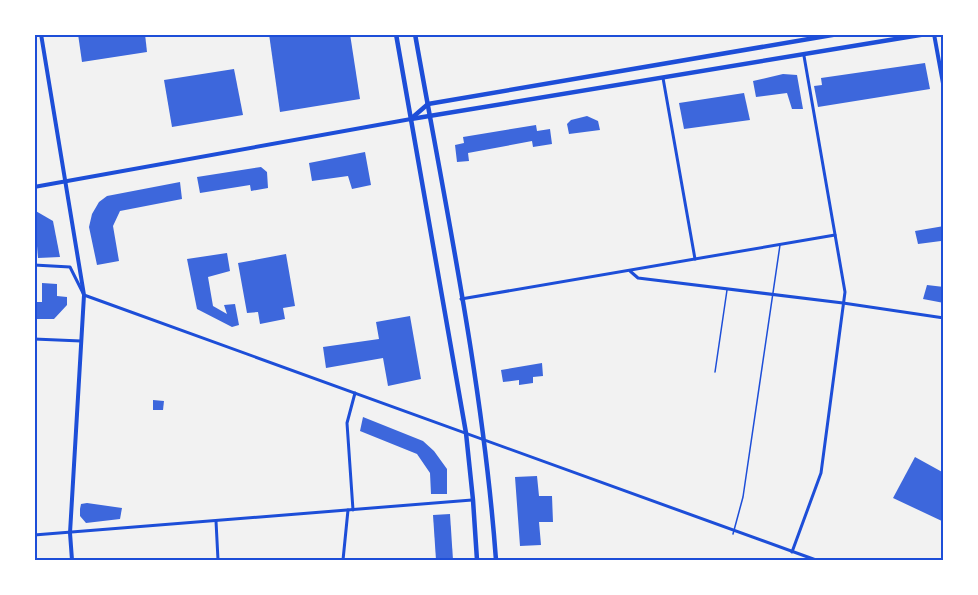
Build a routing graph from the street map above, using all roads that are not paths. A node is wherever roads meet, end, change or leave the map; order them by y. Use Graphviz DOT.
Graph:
graph roads {
  1 [pos="41,34"];
  2 [pos="396,34"];
  3 [pos="416,34"];
  4 [pos="838,34"];
  5 [pos="927,34"];
  6 [pos="934,34"];
  7 [pos="804,56"];
  8 [pos="663,78"];
  9 [pos="944,88"];
  10 [pos="428,104"];
  11 [pos="431,115"];
  12 [pos="411,119"];
  13 [pos="65,182"];
  14 [pos="34,187"];
  15 [pos="835,235"];
  16 [pos="780,244"];
  17 [pos="695,259"];
  18 [pos="34,265"];
  19 [pos="629,270"];
  20 [pos="727,289"];
  21 [pos="774,294"];
  22 [pos="84,295"];
  23 [pos="461,299"];
  24 [pos="843,303"];
  25 [pos="944,318"];
  26 [pos="34,339"];
  27 [pos="81,341"];
  28 [pos="715,372"];
  29 [pos="355,393"];
  30 [pos="466,433"];
  31 [pos="485,441"];
  32 [pos="473,500"];
  33 [pos="348,510"];
  34 [pos="353,510"];
  35 [pos="216,521"];
  36 [pos="70,533"];
  37 [pos="733,533"];
  38 [pos="34,535"];
  39 [pos="792,552"];
  40 [pos="72,561"];
  41 [pos="218,561"];
  42 [pos="343,561"];
  43 [pos="477,561"];
  44 [pos="496,561"];
  45 [pos="816,561"];
  1 -- 13 [label="street"];
  2 -- 12 [label="main road"];
  3 -- 10 [label="main road"];
  4 -- 10 [label="main road"];
  5 -- 7 [label="main road"];
  6 -- 9 [label="street"];
  7 -- 8 [label="main road"];
  7 -- 15 [label="street"];
  8 -- 11 [label="main road"];
  8 -- 17 [label="street"];
  10 -- 11 [label="main road"];
  10 -- 12 [label="main road"];
  11 -- 12 [label="main road"];
  11 -- 23 [label="main road"];
  12 -- 13 [label="street"];
  12 -- 30 [label="main road"];
  13 -- 14 [label="street"];
  13 -- 22 [label="street"];
  15 -- 16 [label="street"];
  15 -- 24 [label="street"];
  16 -- 17 [label="street"];
  16 -- 21 [label="lane"];
  17 -- 19 [label="street"];
  18 -- 22 [label="street"];
  19 -- 20 [label="street"];
  19 -- 23 [label="street"];
  20 -- 21 [label="street"];
  20 -- 28 [label="lane"];
  21 -- 24 [label="street"];
  21 -- 37 [label="lane"];
  22 -- 27 [label="street"];
  22 -- 29 [label="street"];
  23 -- 31 [label="main road"];
  24 -- 25 [label="street"];
  24 -- 39 [label="street"];
  26 -- 27 [label="street"];
  27 -- 36 [label="street"];
  29 -- 30 [label="street"];
  29 -- 34 [label="street"];
  30 -- 31 [label="street"];
  30 -- 32 [label="main road"];
  31 -- 37 [label="street"];
  31 -- 44 [label="main road"];
  32 -- 34 [label="street"];
  32 -- 43 [label="main road"];
  33 -- 34 [label="street"];
  33 -- 35 [label="street"];
  33 -- 42 [label="street"];
  35 -- 36 [label="street"];
  35 -- 41 [label="street"];
  36 -- 38 [label="street"];
  36 -- 40 [label="street"];
  37 -- 39 [label="street"];
  39 -- 45 [label="street"];
}
